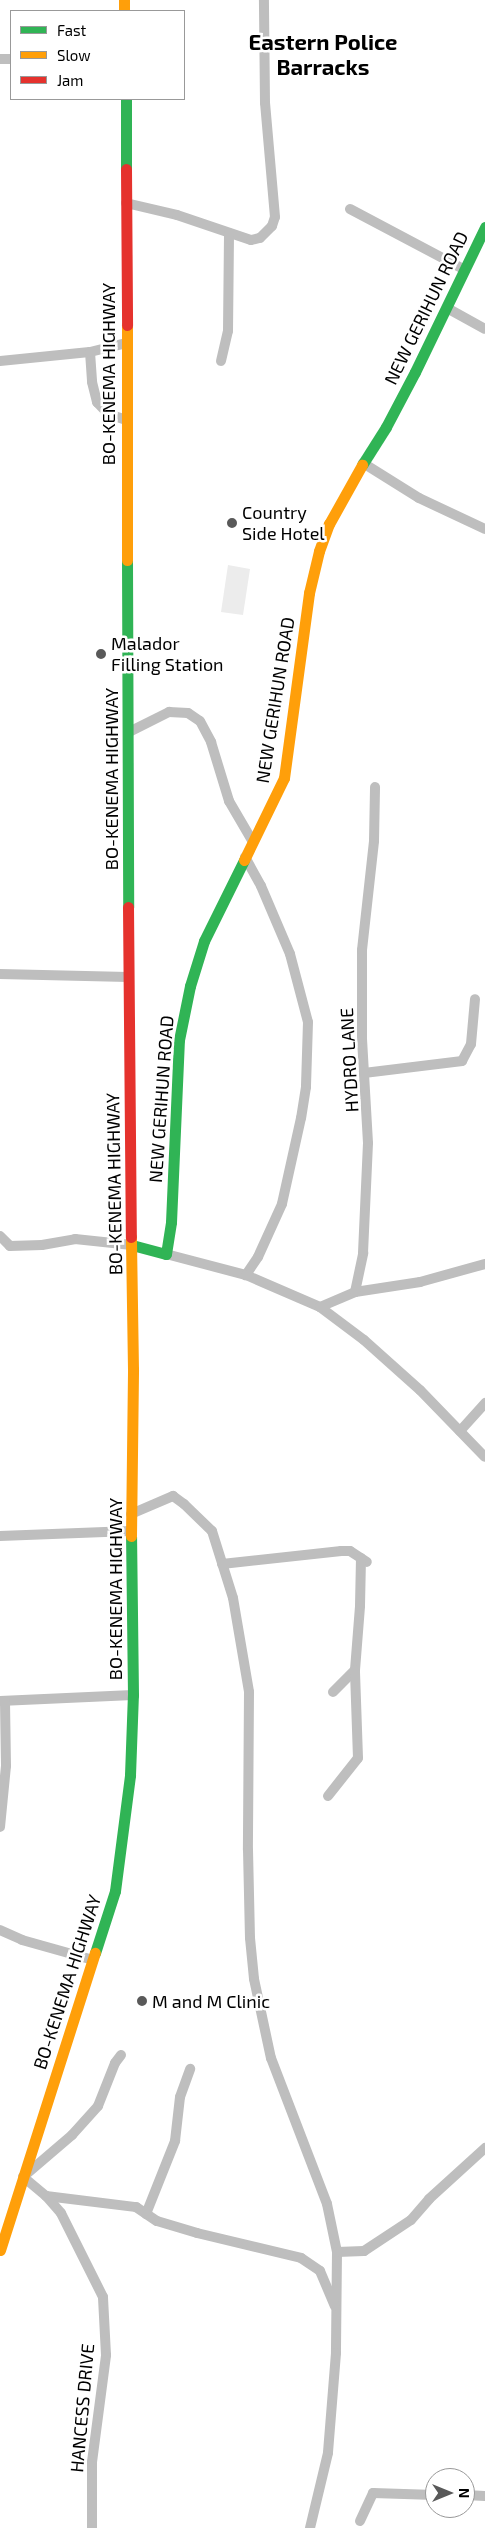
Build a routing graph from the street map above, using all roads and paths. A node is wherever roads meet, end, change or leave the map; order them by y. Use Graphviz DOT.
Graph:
graph roads {
  1 [pos="264,0"];
  2 [pos="126,100"];
  3 [pos="126,203"];
  4 [pos="350,209"];
  5 [pos="485,226"];
  6 [pos="228,233"];
  7 [pos="465,270"];
  8 [pos="447,308"];
  9 [pos="485,329"];
  10 [pos="125,343"];
  11 [pos="90,352"];
  12 [pos="0,361"];
  13 [pos="221,361"];
  14 [pos="126,420"];
  15 [pos="364,464"];
  16 [pos="485,529"];
  17 [pos="129,732"];
  18 [pos="375,788"];
  19 [pos="253,842"];
  20 [pos="245,857"];
  21 [pos="0,974"];
  22 [pos="128,977"];
  23 [pos="475,1000"];
  24 [pos="364,1073"];
  25 [pos="0,1236"];
  26 [pos="132,1245"];
  27 [pos="166,1254"];
  28 [pos="485,1264"];
  29 [pos="246,1275"];
  30 [pos="355,1292"];
  31 [pos="320,1307"];
  32 [pos="485,1403"];
  33 [pos="460,1431"];
  34 [pos="485,1457"];
  35 [pos="131,1514"];
  36 [pos="131,1531"];
  37 [pos="0,1536"];
  38 [pos="222,1564"];
  39 [pos="355,1670"];
  40 [pos="333,1692"];
  41 [pos="133,1695"];
  42 [pos="2,1701"];
  43 [pos="328,1796"];
  44 [pos="0,1827"];
  45 [pos="0,1930"];
  46 [pos="93,1960"];
  47 [pos="121,2055"];
  48 [pos="190,2069"];
  49 [pos="485,2148"];
  50 [pos="23,2178"];
  51 [pos="46,2196"];
  52 [pos="146,2214"];
  53 [pos="0,2250"];
  54 [pos="337,2252"];
  55 [pos="336,2309"];
  56 [pos="425,2495"];
  57 [pos="360,2521"];
  58 [pos="92,2528"];
  59 [pos="310,2528"];
  1 -- 6 [label="street"];
  2 -- 3 [label="main road, BO-KENEMA HIGHWAY"];
  3 -- 6 [label="street"];
  3 -- 10 [label="main road, BO-KENEMA HIGHWAY"];
  4 -- 7 [label="street"];
  5 -- 7 [label="main road, NEW GERIHUN ROAD"];
  6 -- 13 [label="street"];
  7 -- 8 [label="main road, NEW GERIHUN ROAD"];
  8 -- 9 [label="street"];
  8 -- 15 [label="main road, NEW GERIHUN ROAD"];
  10 -- 11 [label="street"];
  10 -- 14 [label="main road, BO-KENEMA HIGHWAY"];
  11 -- 12 [label="street"];
  11 -- 14 [label="street"];
  14 -- 17 [label="main road, BO-KENEMA HIGHWAY"];
  15 -- 16 [label="street"];
  15 -- 19 [label="main road, NEW GERIHUN ROAD"];
  17 -- 19 [label="street"];
  17 -- 22 [label="main road, BO-KENEMA HIGHWAY"];
  18 -- 24 [label="street, HYDRO LANE"];
  19 -- 20 [label="main road, NEW GERIHUN ROAD"];
  20 -- 27 [label="main road, NEW GERIHUN ROAD"];
  20 -- 29 [label="street"];
  21 -- 22 [label="street"];
  22 -- 26 [label="main road, BO-KENEMA HIGHWAY"];
  23 -- 24 [label="street"];
  24 -- 30 [label="street, HYDRO LANE"];
  25 -- 26 [label="street"];
  26 -- 27 [label="main road"];
  26 -- 35 [label="main road, BO-KENEMA HIGHWAY"];
  27 -- 29 [label="street"];
  28 -- 30 [label="street"];
  29 -- 31 [label="street"];
  30 -- 31 [label="street"];
  31 -- 33 [label="street"];
  32 -- 33 [label="street"];
  33 -- 34 [label="street"];
  35 -- 36 [label="main road, BO-KENEMA HIGHWAY"];
  35 -- 38 [label="street"];
  36 -- 37 [label="street"];
  36 -- 41 [label="main road, BO-KENEMA HIGHWAY"];
  38 -- 39 [label="street"];
  38 -- 54 [label="street"];
  39 -- 40 [label="street"];
  39 -- 43 [label="street"];
  41 -- 42 [label="street"];
  41 -- 46 [label="main road, BO-KENEMA HIGHWAY"];
  42 -- 44 [label="street"];
  45 -- 46 [label="street"];
  46 -- 50 [label="main road, BO-KENEMA HIGHWAY"];
  47 -- 50 [label="street"];
  48 -- 52 [label="street"];
  49 -- 54 [label="street"];
  50 -- 51 [label="street, HANCESS DRIVE"];
  50 -- 53 [label="main road, BO-KENEMA HIGHWAY"];
  51 -- 52 [label="street"];
  51 -- 58 [label="street, HANCESS DRIVE"];
  52 -- 55 [label="street"];
  54 -- 55 [label="street"];
  55 -- 59 [label="street"];
  56 -- 57 [label="street"];
}
